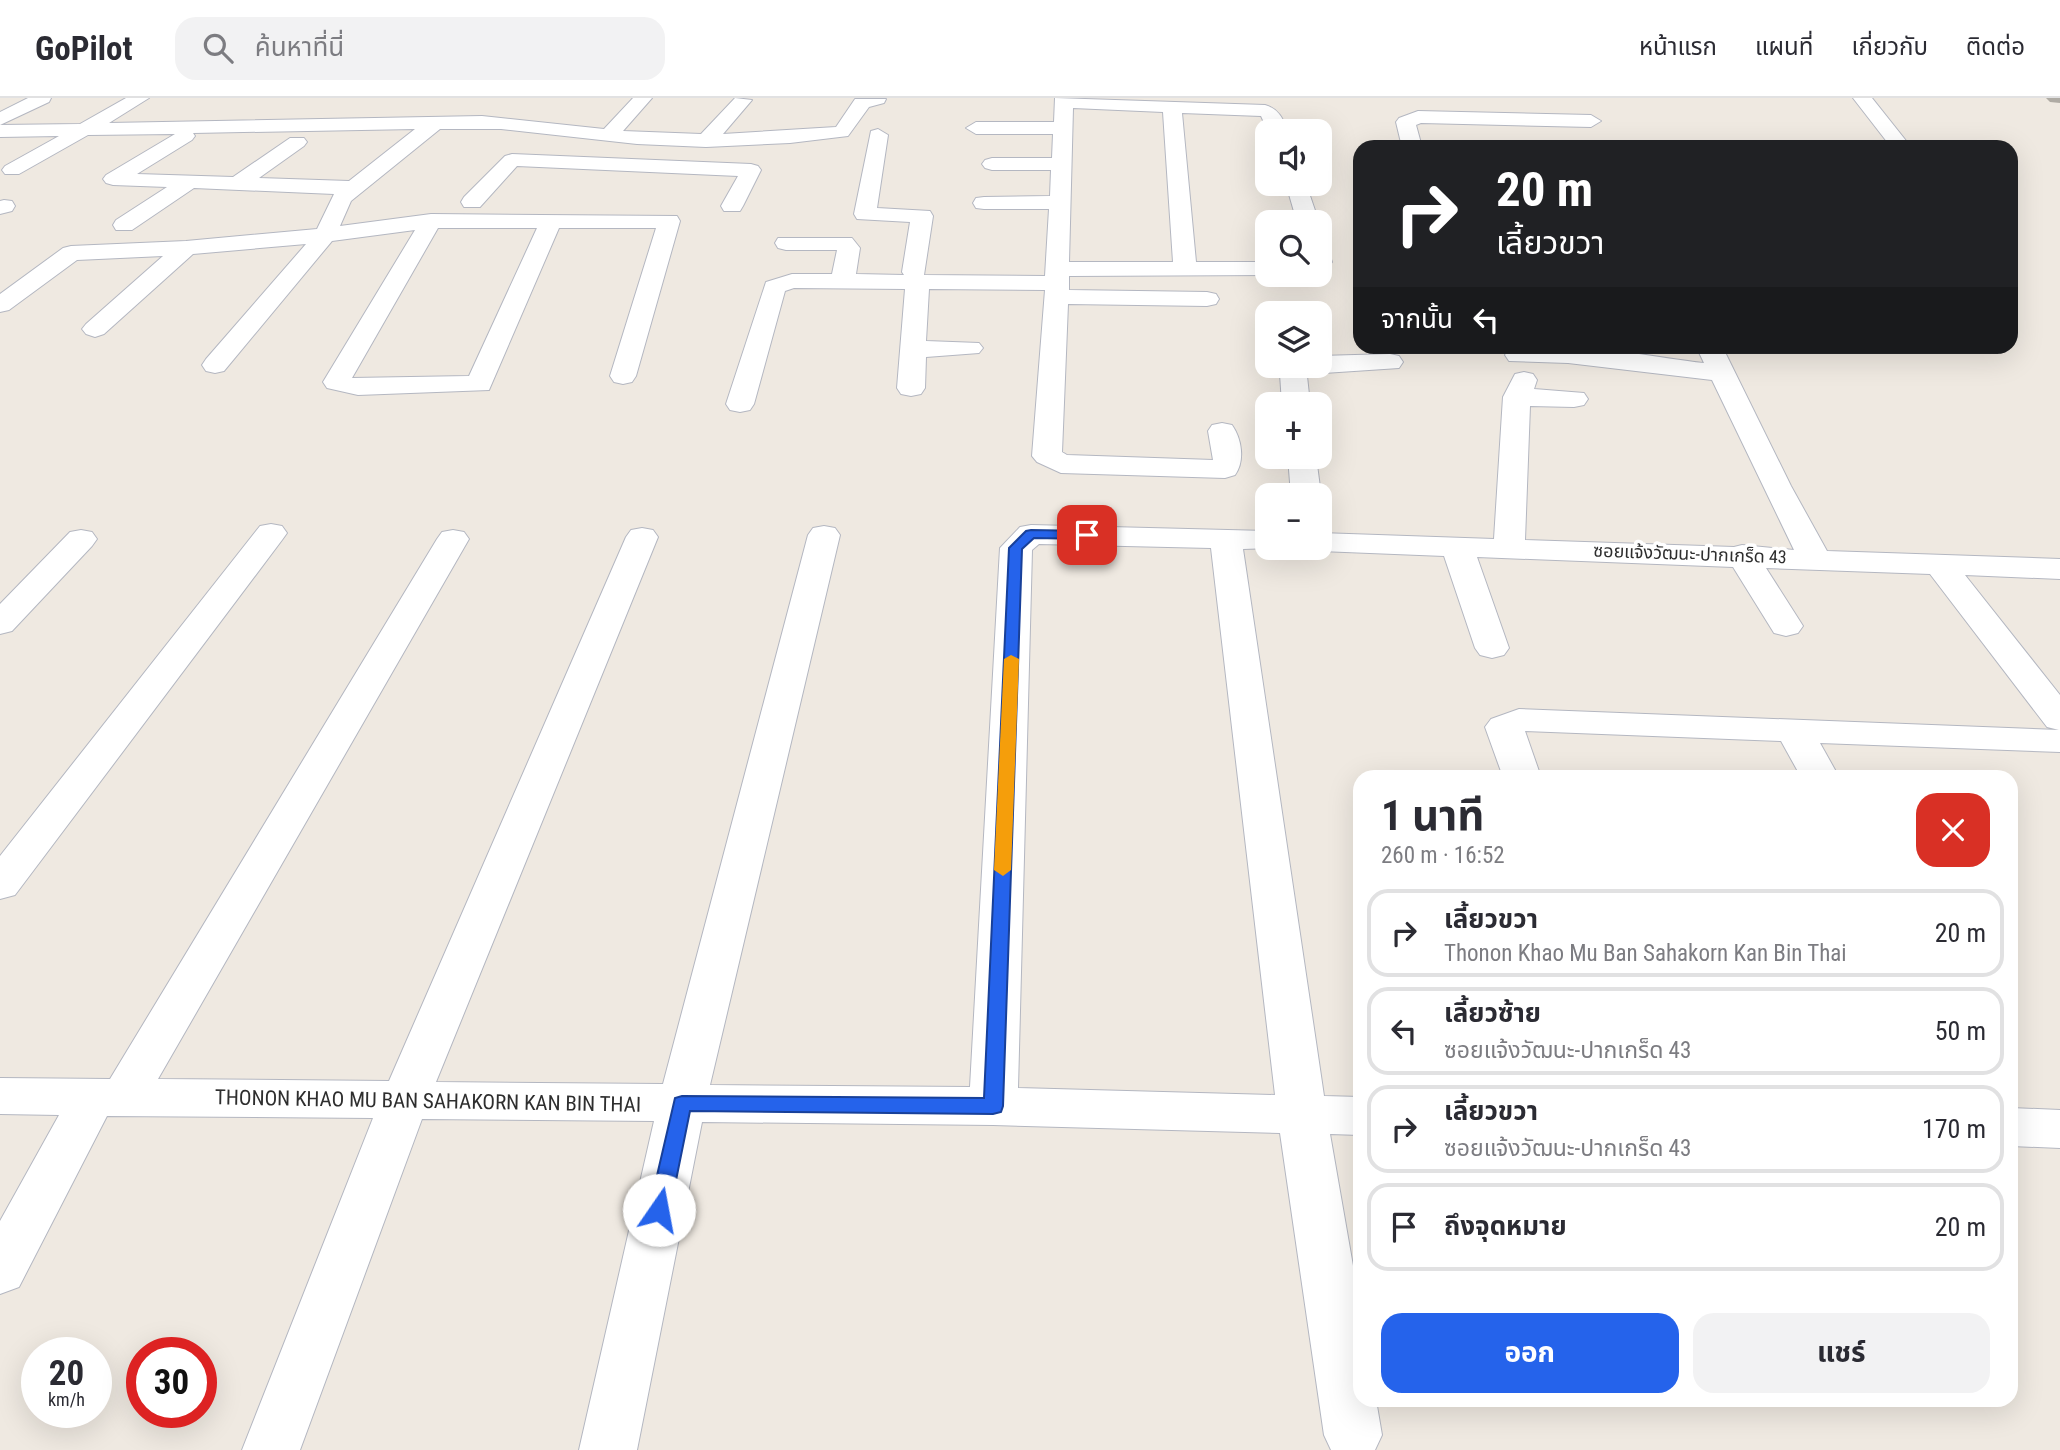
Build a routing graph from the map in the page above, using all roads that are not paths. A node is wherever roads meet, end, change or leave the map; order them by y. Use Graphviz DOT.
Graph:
graph roads {
  1 [pos="42,98"];
  2 [pos="140,98"];
  3 [pos="643,98"];
  4 [pos="877,98"];
  5 [pos="1578,98"];
  6 [pos="1862,98"];
  7 [pos="743,100"];
  8 [pos="1063,100"];
  9 [pos="329,104"];
  10 [pos="224,105"];
  11 [pos="528,106"];
  12 [pos="1172,107"];
  13 [pos="430,114"];
  14 [pos="0,119"];
  15 [pos="1273,119"];
  16 [pos="1591,121"];
  17 [pos="510,122"];
  18 [pos="86,128"];
  19 [pos="976,128"];
  20 [pos="1061,128"];
  21 [pos="843,129"];
  22 [pos="879,129"];
  23 [pos="0,131"];
  24 [pos="188,131"];
  25 [pos="298,133"];
  26 [pos="608,135"];
  27 [pos="1601,138"];
  28 [pos="653,139"];
  29 [pos="1410,140"];
  30 [pos="1895,140"];
  31 [pos="706,141"];
  32 [pos="630,164"];
  33 [pos="992,164"];
  34 [pos="1060,164"];
  35 [pos="12,170"];
  36 [pos="189,182"];
  37 [pos="238,183"];
  38 [pos="612,184"];
  39 [pos="314,186"];
  40 [pos="355,188"];
  41 [pos="472,202"];
  42 [pos="1059,202"];
  43 [pos="984,203"];
  44 [pos="293,204"];
  45 [pos="732,206"];
  46 [pos="430,221"];
  47 [pos="551,221"];
  48 [pos="124,225"];
  49 [pos="325,235"];
  50 [pos="786,243"];
  51 [pos="186,248"];
  52 [pos="1255,269"];
  53 [pos="1185,270"];
  54 [pos="916,276"];
  55 [pos="843,281"];
  56 [pos="1057,283"];
  57 [pos="1207,299"];
  58 [pos="0,305"];
  59 [pos="95,329"];
  60 [pos="970,348"];
  61 [pos="913,349"];
  62 [pos="1713,354"];
  63 [pos="1390,362"];
  64 [pos="1332,364"];
  65 [pos="215,365"];
  66 [pos="1721,373"];
  67 [pos="622,376"];
  68 [pos="1520,377"];
  69 [pos="911,388"];
  70 [pos="1574,399"];
  71 [pos="740,404"];
  72 [pos="1222,431"];
  73 [pos="271,533"];
  74 [pos="824,535"];
  75 [pos="642,537"];
  76 [pos="81,539"];
  77 [pos="453,539"];
  78 [pos="1226,539"];
  79 [pos="1255,540"];
  80 [pos="1332,542"];
  81 [pos="1457,546"];
  82 [pos="1509,548"];
  83 [pos="1742,555"];
  84 [pos="1815,559"];
  85 [pos="1939,564"];
  86 [pos="2060,569"];
  87 [pos="0,624"];
  88 [pos="1786,626"];
  89 [pos="1492,648"];
  90 [pos="2020,666"];
  91 [pos="2060,668"];
  92 [pos="2060,719"];
  93 [pos="1793,729"];
  94 [pos="2060,741"];
  95 [pos="1519,770"];
  96 [pos="1816,770"];
  97 [pos="0,885"];
  98 [pos="0,1096"];
  99 [pos="108,1097"];
  100 [pos="405,1099"];
  101 [pos="682,1103"];
  102 [pos="993,1106"];
  103 [pos="1302,1114"];
  104 [pos="1353,1116"];
  105 [pos="2018,1126"];
  106 [pos="2060,1129"];
  107 [pos="0,1271"];
  108 [pos="1353,1435"];
  109 [pos="271,1450"];
  110 [pos="608,1450"];
  1 -- 14 [label="street"];
  2 -- 18 [label="street"];
  3 -- 26 [label="street"];
  4 -- 21 [label="street"];
  4 -- 22 [label="street"];
  5 -- 16 [label="street"];
  6 -- 30 [label="street"];
  7 -- 31 [label="street"];
  8 -- 12 [label="street"];
  8 -- 20 [label="street"];
  9 -- 25 [label="street"];
  10 -- 24 [label="street"];
  11 -- 17 [label="street"];
  12 -- 15 [label="street"];
  12 -- 53 [label="street"];
  13 -- 17 [label="street"];
  13 -- 25 [label="street"];
  13 -- 40 [label="street"];
  16 -- 27 [label="street"];
  16 -- 29 [label="street"];
  17 -- 26 [label="street"];
  18 -- 23 [label="street"];
  18 -- 24 [label="street"];
  18 -- 35 [label="street"];
  19 -- 20 [label="street"];
  20 -- 34 [label="street"];
  21 -- 22 [label="street"];
  21 -- 31 [label="street"];
  22 -- 54 [label="street"];
  24 -- 25 [label="street"];
  24 -- 36 [label="street"];
  25 -- 37 [label="street"];
  26 -- 28 [label="street"];
  28 -- 31 [label="street"];
  28 -- 32 [label="street"];
  32 -- 38 [label="street"];
  32 -- 41 [label="street"];
  32 -- 45 [label="street"];
  33 -- 34 [label="street"];
  34 -- 42 [label="street"];
  36 -- 37 [label="street"];
  36 -- 48 [label="street"];
  37 -- 39 [label="street"];
  39 -- 40 [label="street"];
  39 -- 44 [label="street"];
  40 -- 49 [label="street"];
  42 -- 43 [label="street"];
  42 -- 56 [label="street"];
  46 -- 47 [label="street"];
  46 -- 47 [label="street"];
  46 -- 49 [label="street"];
  47 -- 67 [label="street"];
  49 -- 51 [label="street"];
  49 -- 65 [label="street"];
  50 -- 55 [label="street"];
  51 -- 58 [label="street"];
  51 -- 59 [label="street"];
  52 -- 53 [label="street"];
  53 -- 56 [label="street"];
  54 -- 55 [label="street"];
  54 -- 56 [label="street"];
  54 -- 61 [label="street"];
  55 -- 71 [label="street"];
  56 -- 57 [label="street"];
  56 -- 72 [label="street"];
  60 -- 61 [label="street"];
  61 -- 69 [label="street"];
  62 -- 66 [label="street"];
  63 -- 64 [label="street"];
  66 -- 68 [label="street"];
  66 -- 84 [label="street"];
  68 -- 70 [label="street"];
  68 -- 82 [label="street"];
  73 -- 97 [label="street"];
  74 -- 101 [label="street"];
  75 -- 100 [label="street"];
  76 -- 87 [label="street"];
  77 -- 99 [label="street"];
  78 -- 79 [label="street"];
  78 -- 102 [label="street"];
  78 -- 103 [label="street"];
  80 -- 81 [label="street, ซอยแจ้งวัฒนะ-ปากเกร็ด 43"];
  81 -- 82 [label="street, ซอยแจ้งวัฒนะ-ปากเกร็ด 43"];
  81 -- 89 [label="street"];
  82 -- 83 [label="street, ซอยแจ้งวัฒนะ-ปากเกร็ด 43"];
  83 -- 84 [label="street, ซอยแจ้งวัฒนะ-ปากเกร็ด 43"];
  83 -- 88 [label="street"];
  84 -- 85 [label="street, ซอยแจ้งวัฒนะ-ปากเกร็ด 43"];
  85 -- 86 [label="street, ซอยแจ้งวัฒนะ-ปากเกร็ด 43"];
  85 -- 90 [label="street"];
  90 -- 91 [label="street"];
  90 -- 92 [label="street"];
  93 -- 94 [label="street"];
  93 -- 95 [label="street"];
  93 -- 96 [label="street"];
  98 -- 99 [label="street, THONON KHAO MU BAN SAHAKORN KAN BIN THAI"];
  99 -- 100 [label="street, THONON KHAO MU BAN SAHAKORN KAN BIN THAI"];
  99 -- 107 [label="street"];
  100 -- 101 [label="street, THONON KHAO MU BAN SAHAKORN KAN BIN THAI"];
  100 -- 109 [label="street"];
  101 -- 102 [label="street, THONON KHAO MU BAN SAHAKORN KAN BIN THAI"];
  101 -- 110 [label="street"];
  102 -- 103 [label="street, THONON KHAO MU BAN SAHAKORN KAN BIN THAI"];
  103 -- 104 [label="street, THONON KHAO MU BAN SAHAKORN KAN BIN THAI"];
  103 -- 108 [label="street"];
  105 -- 106 [label="street"];
}
